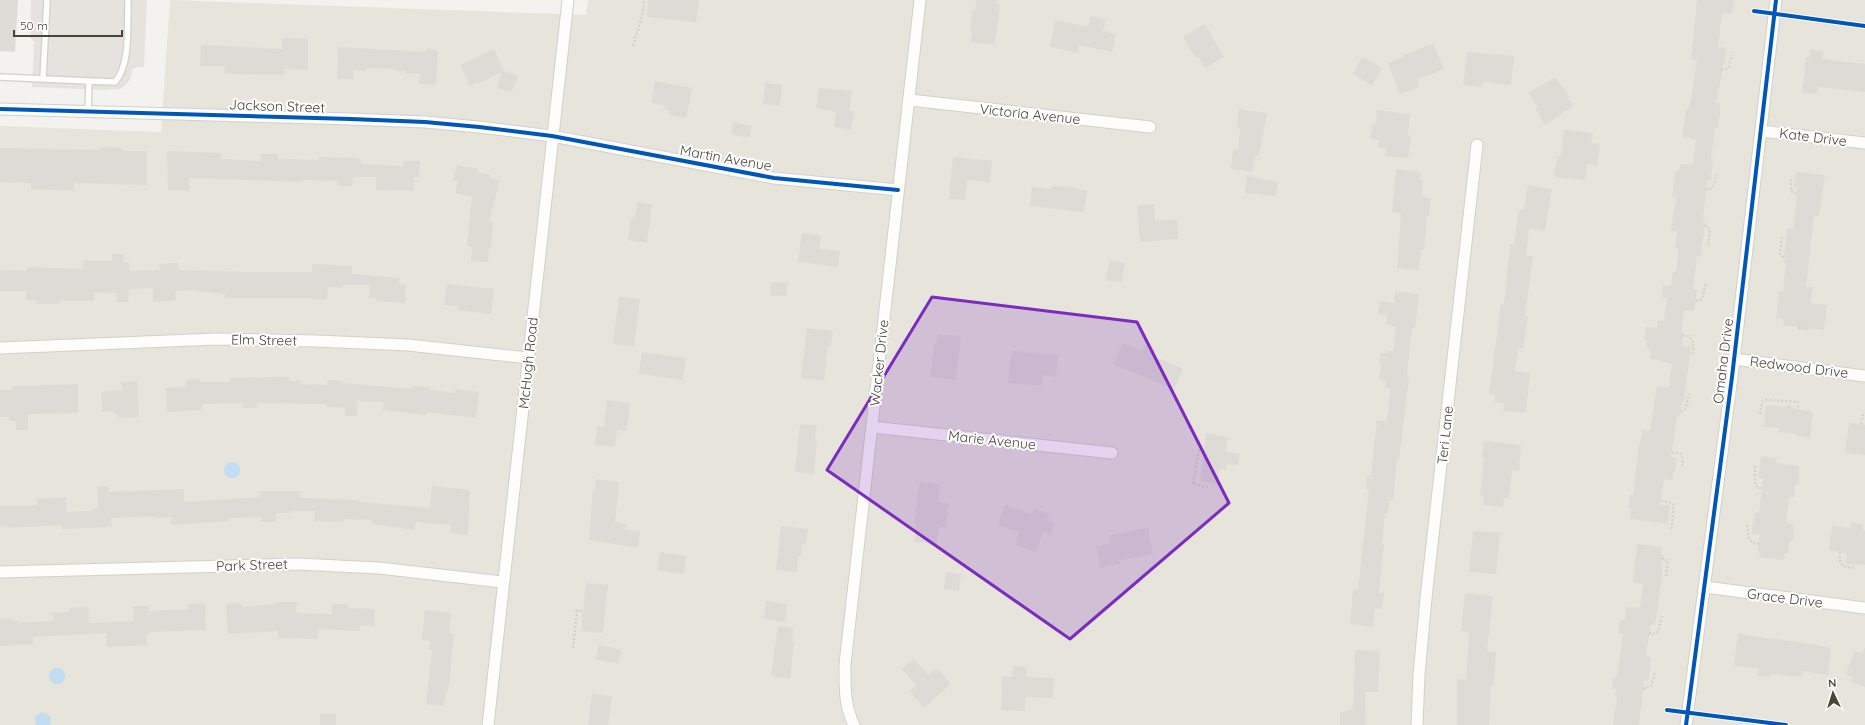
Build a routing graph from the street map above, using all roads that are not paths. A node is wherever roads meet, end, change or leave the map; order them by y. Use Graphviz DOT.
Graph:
graph roads {
  1 [pos="47,0"];
  2 [pos="128,0"];
  3 [pos="568,0"];
  4 [pos="920,0"];
  5 [pos="1776,0"];
  6 [pos="0,78"];
  7 [pos="43,79"];
  8 [pos="89,81"];
  9 [pos="910,100"];
  10 [pos="0,109"];
  11 [pos="88,112"];
  12 [pos="1150,127"];
  13 [pos="1761,131"];
  14 [pos="552,136"];
  15 [pos="1865,143"];
  16 [pos="1477,145"];
  17 [pos="898,190"];
  18 [pos="0,348"];
  19 [pos="528,358"];
  20 [pos="1734,359"];
  21 [pos="1865,376"];
  22 [pos="872,427"];
  23 [pos="1112,453"];
  24 [pos="0,572"];
  25 [pos="502,582"];
  26 [pos="1704,587"];
  27 [pos="1865,608"];
  28 [pos="488,725"];
  29 [pos="854,725"];
  30 [pos="1417,725"];
  31 [pos="1686,725"];
  1 -- 7 [label="lane"];
  2 -- 8 [label="lane"];
  3 -- 14 [label="street, McHugh Road"];
  4 -- 9 [label="street, Wacker Drive"];
  5 -- 13 [label="street, Omaha Drive"];
  6 -- 7 [label="lane"];
  7 -- 8 [label="lane"];
  8 -- 11 [label="lane"];
  9 -- 12 [label="street, Victoria Avenue"];
  9 -- 17 [label="street, Wacker Drive"];
  10 -- 11 [label="street, Jackson Street"];
  11 -- 14 [label="street, Jackson Street"];
  13 -- 15 [label="street, Kate Drive"];
  13 -- 20 [label="street, Omaha Drive"];
  14 -- 17 [label="street, Martin Avenue"];
  14 -- 19 [label="street, McHugh Road"];
  16 -- 30 [label="street, Teri Lane"];
  17 -- 22 [label="street, Wacker Drive"];
  18 -- 19 [label="street, Elm Street"];
  19 -- 25 [label="street, McHugh Road"];
  20 -- 21 [label="street, Redwood Drive"];
  20 -- 26 [label="street, Omaha Drive"];
  22 -- 23 [label="street, Marie Avenue"];
  22 -- 29 [label="street, Wacker Drive"];
  24 -- 25 [label="street, Park Street"];
  25 -- 28 [label="street, McHugh Road"];
  26 -- 27 [label="street, Grace Drive"];
  26 -- 31 [label="street, Omaha Drive"];
}
